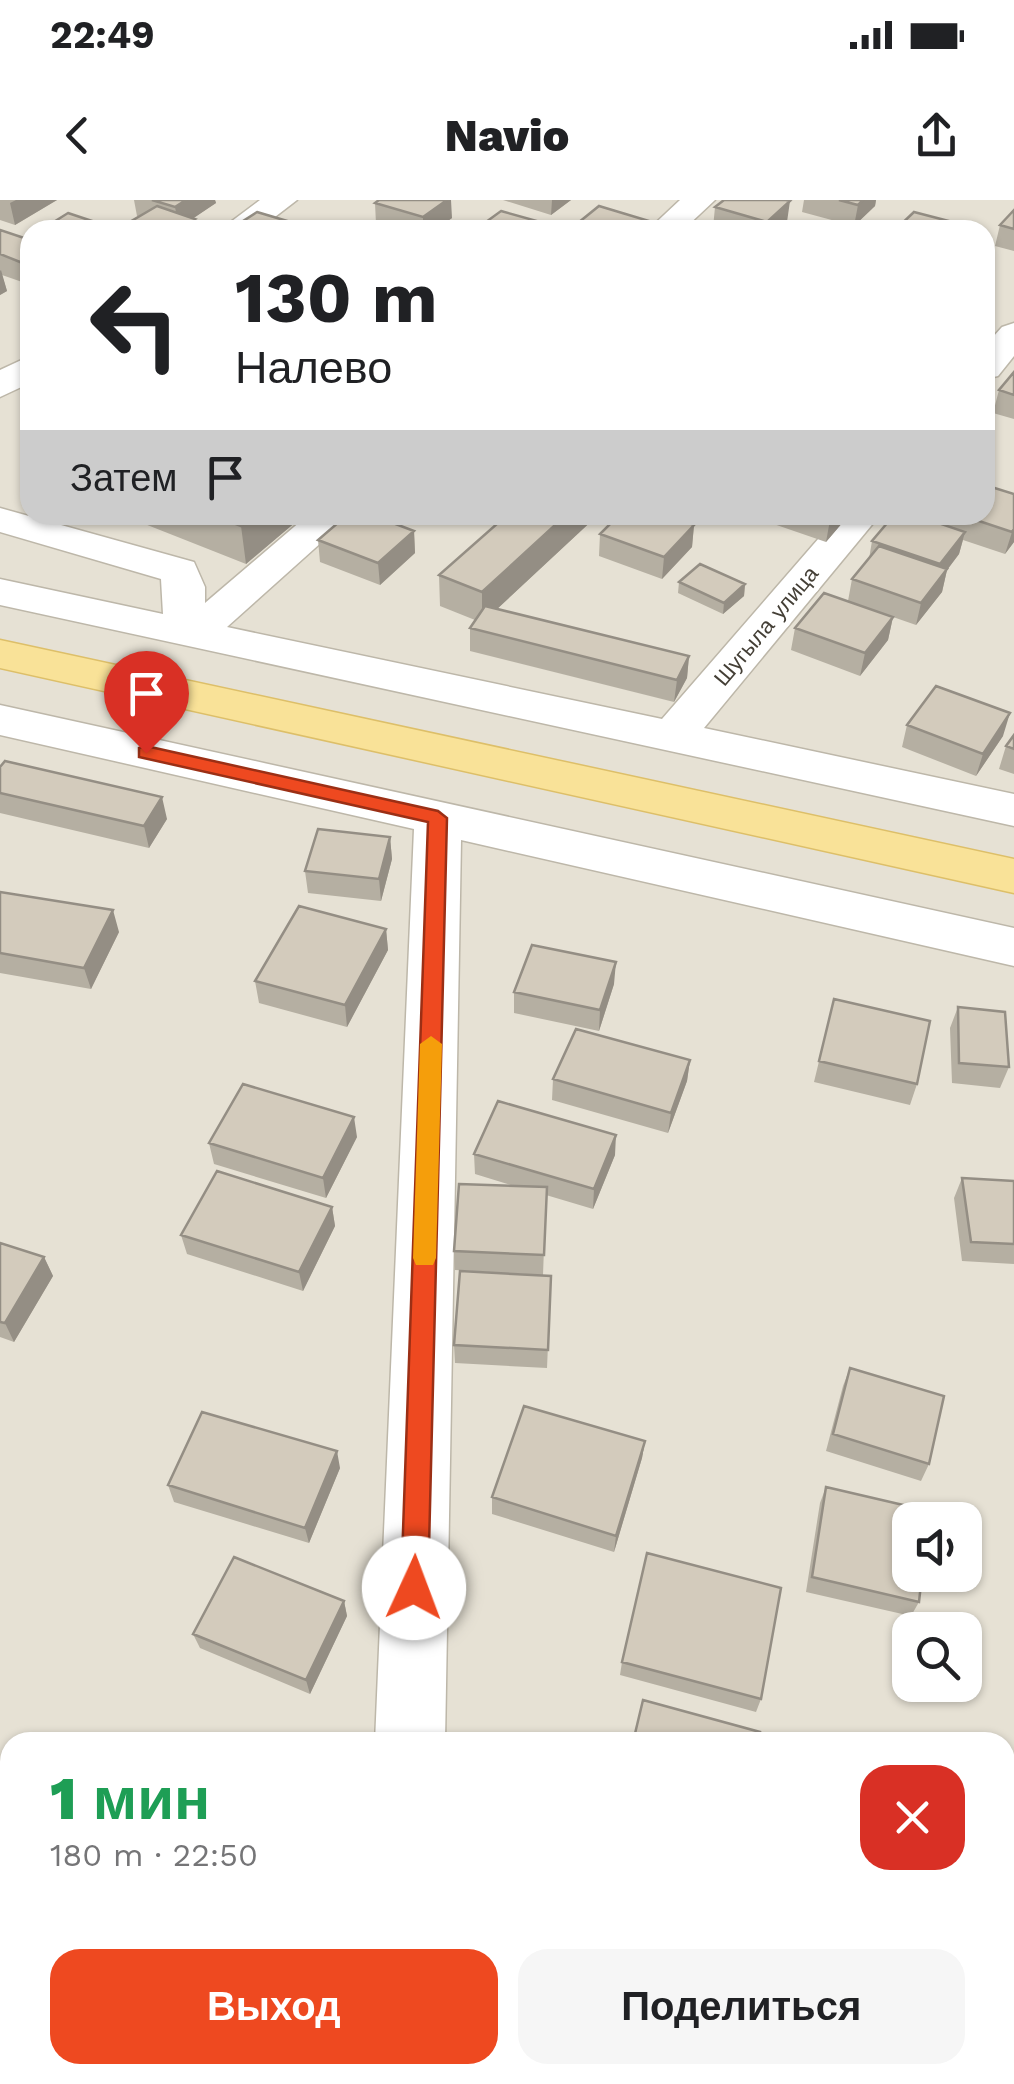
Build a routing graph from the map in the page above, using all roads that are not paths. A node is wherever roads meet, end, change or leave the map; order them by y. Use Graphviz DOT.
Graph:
graph roads {
  1 [pos="281,200"];
  2 [pos="699,200"];
  3 [pos="251,220"];
  4 [pos="676,220"];
  5 [pos="1014,334"];
  6 [pos="995,356"];
  7 [pos="0,520"];
  8 [pos="320,525"];
  9 [pos="851,525"];
  10 [pos="0,592"];
  11 [pos="189,633"];
  12 [pos="0,654"];
  13 [pos="0,720"];
  14 [pos="672,736"];
  15 [pos="1014,810"];
  16 [pos="438,818"];
  17 [pos="1014,876"];
  18 [pos="1014,947"];
  19 [pos="410,1732"];
  1 -- 3 [label="street"];
  2 -- 4 [label="street"];
  5 -- 6 [label="street"];
  7 -- 11 [label="street"];
  8 -- 11 [label="street"];
  9 -- 14 [label="street, Шугыла улица"];
  10 -- 11 [label="street"];
  11 -- 14 [label="street"];
  12 -- 17 [label="main road"];
  13 -- 16 [label="street"];
  14 -- 15 [label="street"];
  16 -- 18 [label="street"];
  16 -- 19 [label="street"];
}
